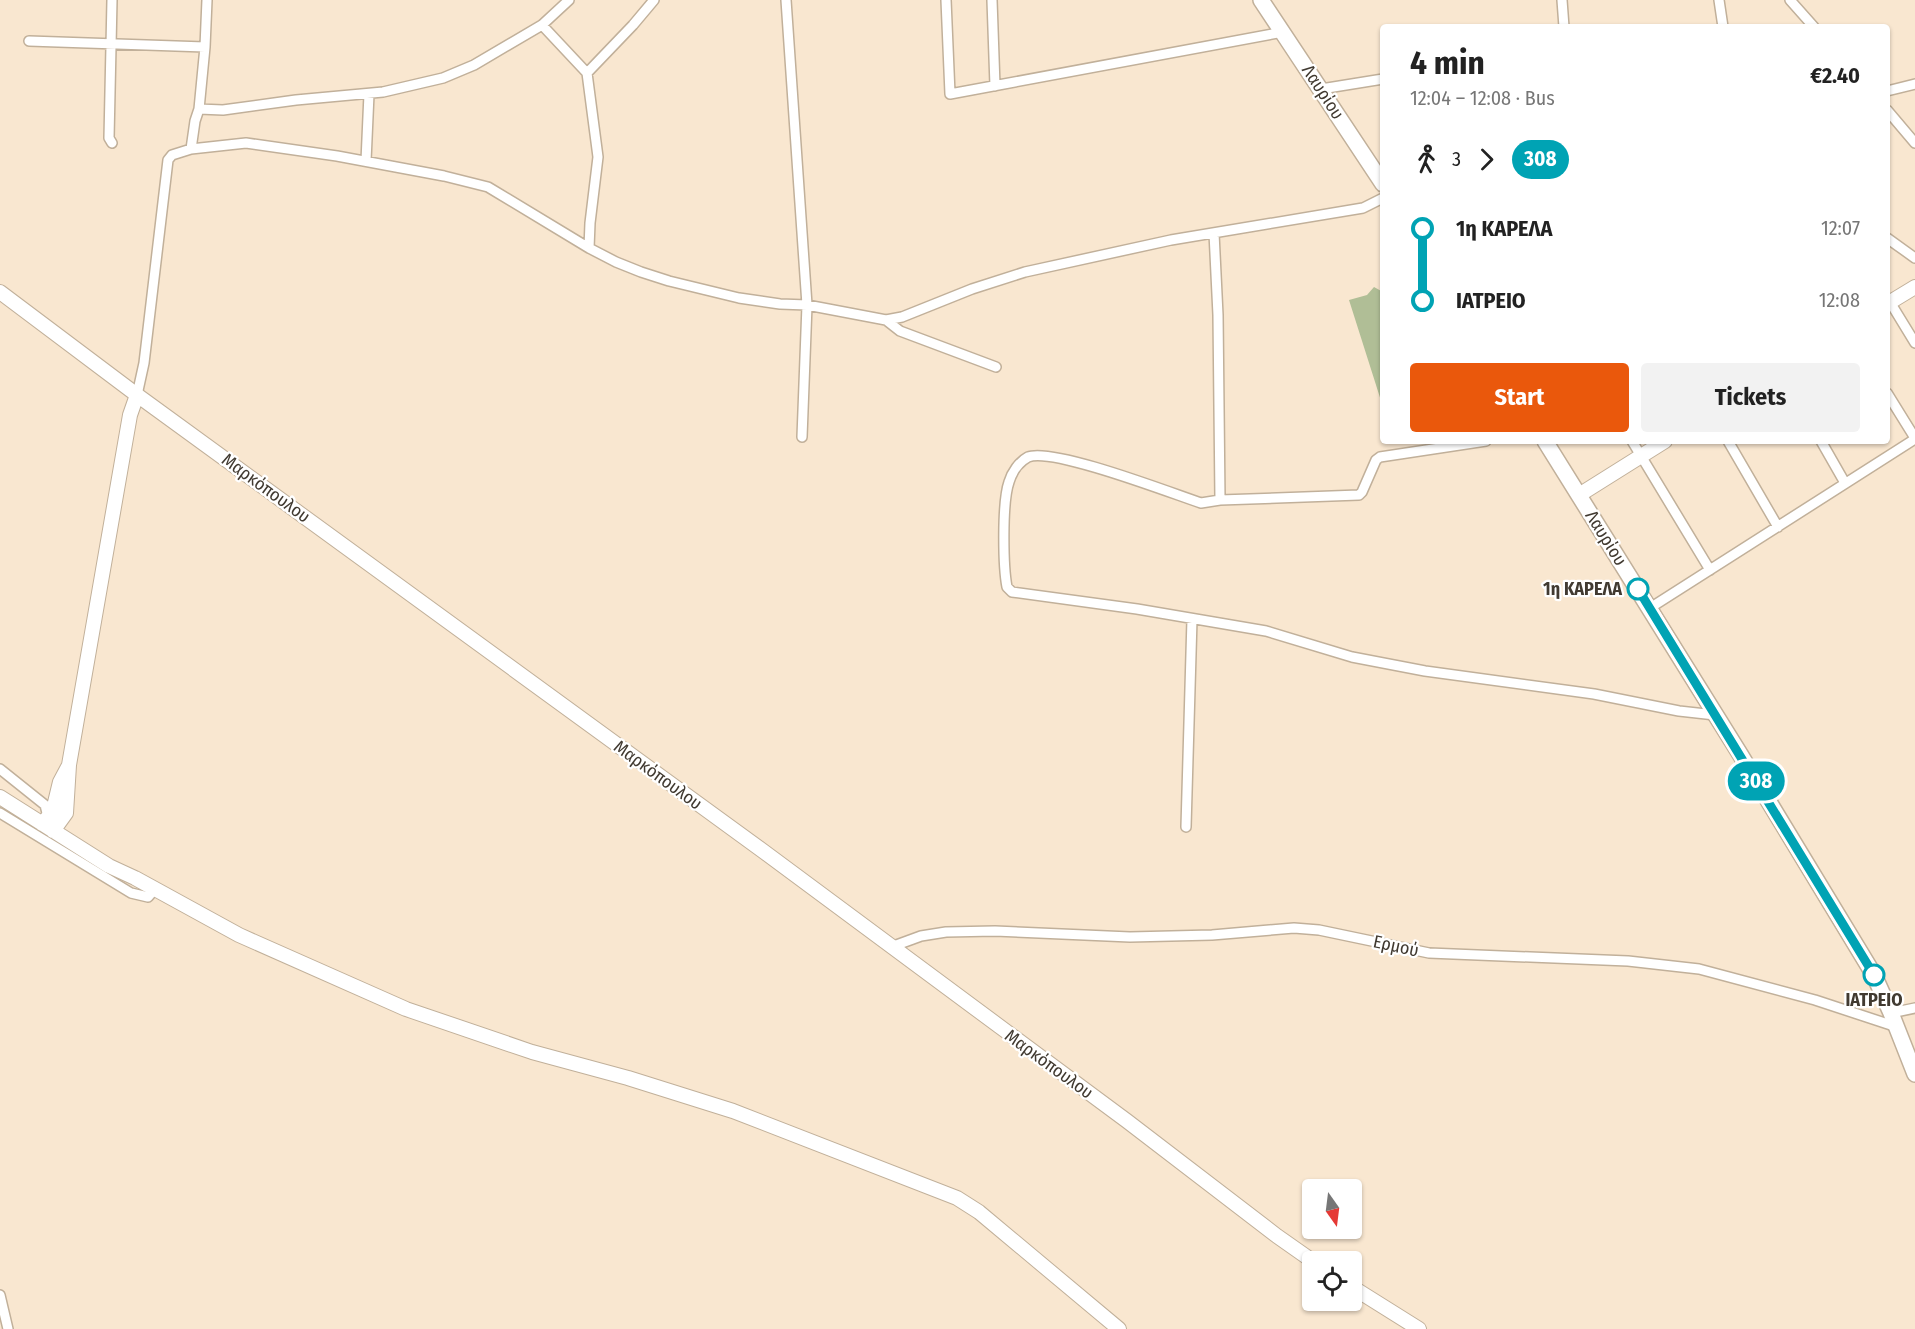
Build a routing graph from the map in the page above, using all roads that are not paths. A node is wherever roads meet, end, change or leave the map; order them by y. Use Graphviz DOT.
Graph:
graph roads {
  1 [pos="112,0"];
  2 [pos="207,0"];
  3 [pos="654,0"];
  4 [pos="786,0"];
  5 [pos="946,0"];
  6 [pos="992,0"];
  7 [pos="1261,0"];
  8 [pos="1562,0"];
  9 [pos="1719,0"];
  10 [pos="1790,0"];
  11 [pos="564,2"];
  12 [pos="1564,24"];
  13 [pos="1723,24"];
  14 [pos="1811,24"];
  15 [pos="542,26"];
  16 [pos="1283,32"];
  17 [pos="29,41"];
  18 [pos="110,45"];
  19 [pos="205,47"];
  20 [pos="587,73"];
  21 [pos="1380,79"];
  22 [pos="1915,84"];
  23 [pos="994,86"];
  24 [pos="1321,89"];
  25 [pos="1890,90"];
  26 [pos="369,94"];
  27 [pos="199,109"];
  28 [pos="1890,113"];
  29 [pos="1915,142"];
  30 [pos="112,143"];
  31 [pos="191,149"];
  32 [pos="366,161"];
  33 [pos="1380,179"];
  34 [pos="1380,200"];
  35 [pos="1214,233"];
  36 [pos="1890,240"];
  37 [pos="589,248"];
  38 [pos="1915,258"];
  39 [pos="1915,287"];
  40 [pos="0,292"];
  41 [pos="1890,302"];
  42 [pos="807,305"];
  43 [pos="1890,305"];
  44 [pos="886,321"];
  45 [pos="1915,343"];
  46 [pos="996,368"];
  47 [pos="137,395"];
  48 [pos="1890,398"];
  49 [pos="802,437"];
  50 [pos="1915,439"];
  51 [pos="1466,444"];
  52 [pos="1547,444"];
  53 [pos="1634,444"];
  54 [pos="1660,444"];
  55 [pos="1730,444"];
  56 [pos="1823,444"];
  57 [pos="1641,456"];
  58 [pos="1845,483"];
  59 [pos="1579,495"];
  60 [pos="1220,500"];
  61 [pos="1778,527"];
  62 [pos="1710,570"];
  63 [pos="1650,608"];
  64 [pos="1192,619"];
  65 [pos="1715,715"];
  66 [pos="0,769"];
  67 [pos="0,787"];
  68 [pos="0,797"];
  69 [pos="0,813"];
  70 [pos="50,824"];
  71 [pos="1186,827"];
  72 [pos="155,889"];
  73 [pos="891,947"];
  74 [pos="1915,1008"];
  75 [pos="1894,1020"];
  76 [pos="1915,1074"];
  77 [pos="1302,1254"];
  78 [pos="1362,1293"];
  79 [pos="0,1295"];
  80 [pos="8,1329"];
  81 [pos="1119,1329"];
  82 [pos="1419,1329"];
  1 -- 18 [label="street"];
  2 -- 19 [label="street"];
  3 -- 20 [label="street"];
  4 -- 42 [label="street"];
  5 -- 23 [label="street"];
  6 -- 23 [label="street"];
  7 -- 16 [label="main road, Λαυρίου"];
  8 -- 12 [label="street"];
  9 -- 13 [label="street"];
  10 -- 14 [label="street"];
  11 -- 15 [label="street"];
  15 -- 20 [label="street"];
  15 -- 26 [label="street"];
  16 -- 23 [label="street"];
  16 -- 24 [label="main road, Λαυρίου"];
  17 -- 18 [label="street"];
  18 -- 19 [label="street"];
  18 -- 30 [label="street"];
  19 -- 27 [label="street"];
  20 -- 37 [label="street"];
  21 -- 24 [label="street"];
  22 -- 25 [label="street"];
  24 -- 33 [label="main road, Λαυρίου"];
  26 -- 27 [label="street"];
  26 -- 32 [label="street"];
  27 -- 31 [label="street"];
  28 -- 29 [label="street"];
  31 -- 32 [label="street"];
  31 -- 47 [label="street"];
  32 -- 37 [label="street"];
  34 -- 35 [label="street"];
  35 -- 44 [label="street"];
  35 -- 60 [label="street"];
  36 -- 38 [label="street"];
  37 -- 42 [label="street"];
  39 -- 41 [label="street"];
  40 -- 47 [label="street, Μαρκόπουλου"];
  42 -- 44 [label="street"];
  42 -- 49 [label="street"];
  43 -- 45 [label="street"];
  44 -- 46 [label="street"];
  47 -- 70 [label="street"];
  47 -- 73 [label="street, Μαρκόπουλου"];
  48 -- 50 [label="street"];
  50 -- 58 [label="street"];
  51 -- 60 [label="street"];
  52 -- 59 [label="main road, Λαυρίου"];
  53 -- 57 [label="street"];
  54 -- 57 [label="street"];
  55 -- 61 [label="street"];
  56 -- 58 [label="street"];
  57 -- 59 [label="street"];
  57 -- 62 [label="street"];
  58 -- 61 [label="street"];
  59 -- 63 [label="main road, Λαυρίου"];
  60 -- 64 [label="street"];
  61 -- 62 [label="street"];
  62 -- 63 [label="street"];
  63 -- 65 [label="main road, Λαυρίου"];
  64 -- 65 [label="street"];
  64 -- 71 [label="street"];
  65 -- 75 [label="main road, Λαυρίου"];
  66 -- 70 [label="street"];
  67 -- 70 [label="street"];
  68 -- 70 [label="street"];
  69 -- 72 [label="street"];
  70 -- 72 [label="street"];
  72 -- 81 [label="street"];
  73 -- 75 [label="street, Ερμού"];
  73 -- 77 [label="street, Μαρκόπουλου"];
  74 -- 75 [label="street"];
  75 -- 76 [label="main road, Λαυρίου"];
  78 -- 82 [label="street"];
  79 -- 80 [label="street"];
}
